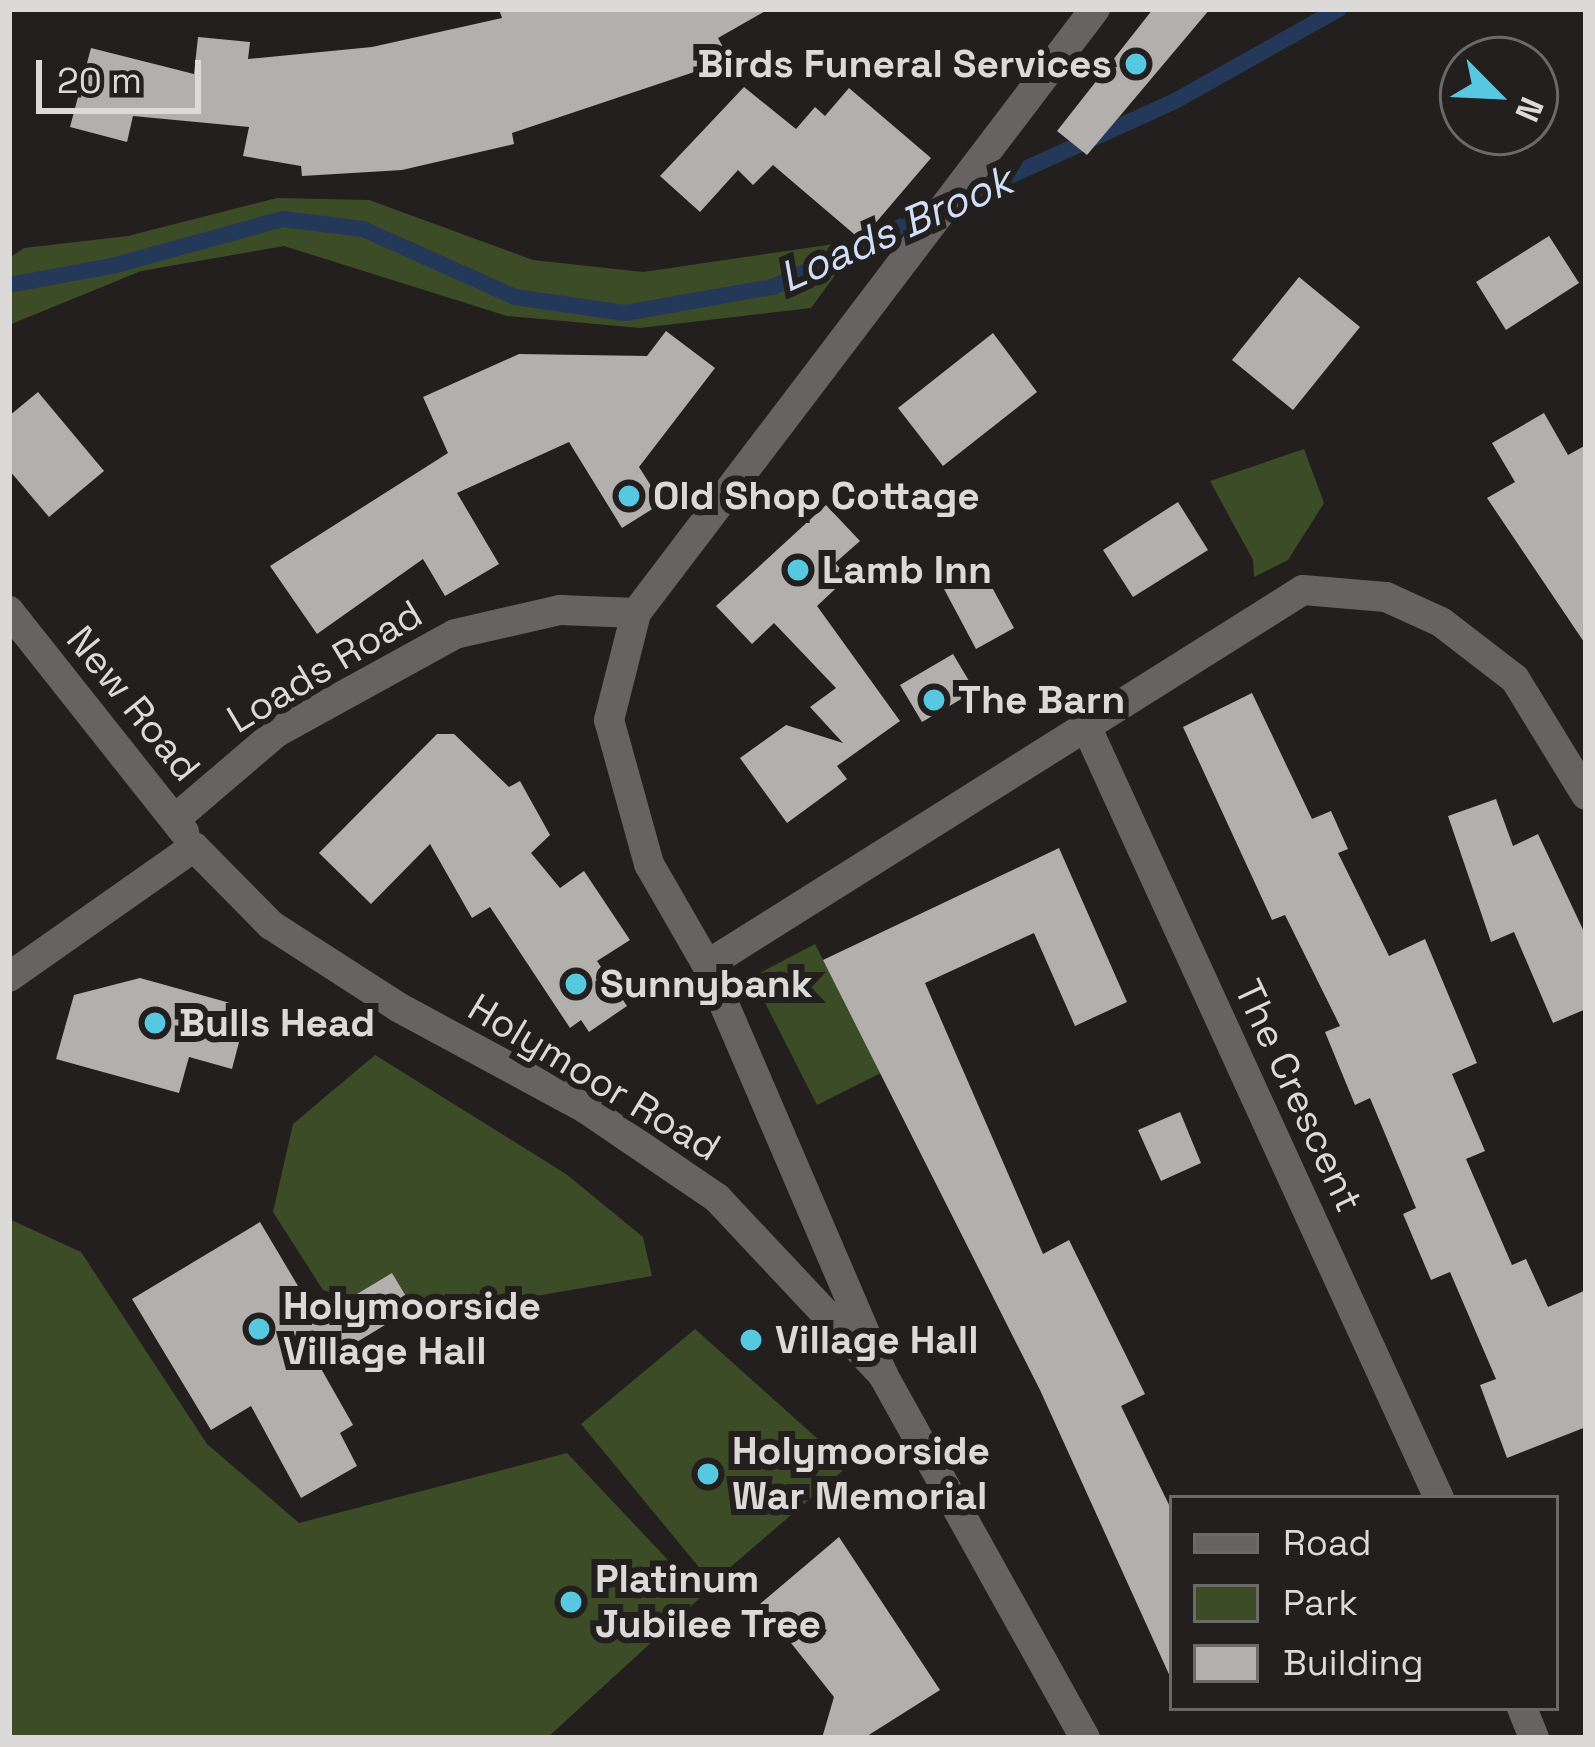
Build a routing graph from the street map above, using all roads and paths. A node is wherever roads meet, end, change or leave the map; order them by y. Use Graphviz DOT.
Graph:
graph roads {
  1 [pos="1087,12"];
  2 [pos="9,611"];
  3 [pos="636,613"];
  4 [pos="1086,726"];
  5 [pos="1586,795"];
  6 [pos="175,819"];
  7 [pos="194,847"];
  8 [pos="707,965"];
  9 [pos="9,977"];
  10 [pos="883,1376"];
  11 [pos="1438,1495"];
  12 [pos="1085,1738"];
  1 -- 3 [label="street"];
  2 -- 6 [label="street, New Road"];
  3 -- 6 [label="street, Loads Road"];
  3 -- 8 [label="street"];
  4 -- 5 [label="street"];
  4 -- 8 [label="street"];
  4 -- 11 [label="street, The Crescent"];
  6 -- 7 [label="street, New Road"];
  7 -- 9 [label="street"];
  7 -- 10 [label="street, Holymoor Road"];
  8 -- 10 [label="street"];
  10 -- 12 [label="street, Holymoor Road"];
}
